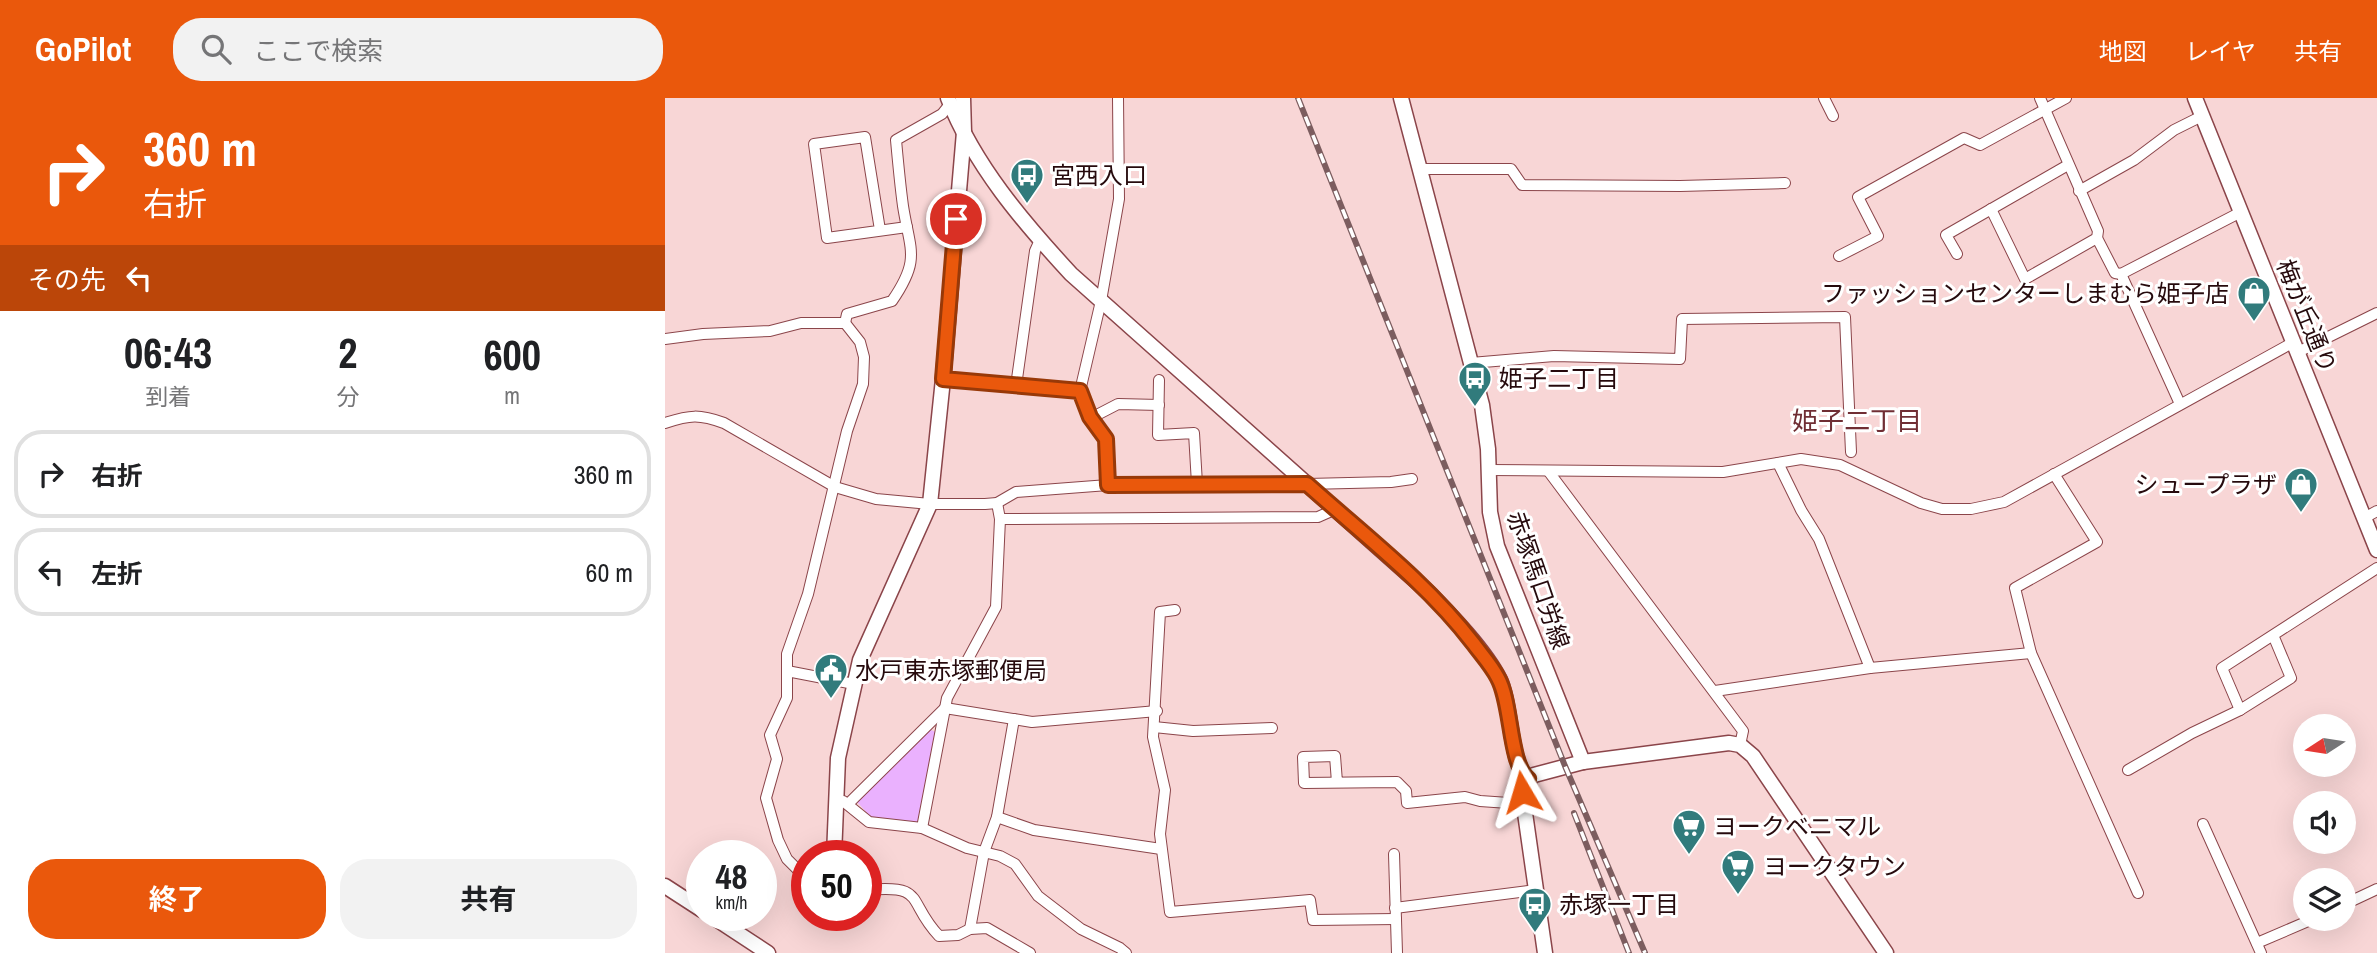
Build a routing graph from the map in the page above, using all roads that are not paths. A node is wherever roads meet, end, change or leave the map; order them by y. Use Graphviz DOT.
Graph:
graph roads {
  1 [pos="1118,98"];
  2 [pos="1401,98"];
  3 [pos="1824,98"];
  4 [pos="2040,98"];
  5 [pos="2066,98"];
  6 [pos="2195,98"];
  7 [pos="954,100"];
  8 [pos="2046,110"];
  9 [pos="1833,116"];
  10 [pos="2202,116"];
  11 [pos="964,132"];
  12 [pos="2068,165"];
  13 [pos="1420,169"];
  14 [pos="1785,183"];
  15 [pos="2079,191"];
  16 [pos="1991,209"];
  17 [pos="2241,212"];
  18 [pos="907,227"];
  19 [pos="880,230"];
  20 [pos="2097,238"];
  21 [pos="1040,240"];
  22 [pos="1957,254"];
  23 [pos="1839,256"];
  24 [pos="2121,274"];
  25 [pos="1101,301"];
  26 [pos="2377,313"];
  27 [pos="845,323"];
  28 [pos="665,339"];
  29 [pos="2296,347"];
  30 [pos="1471,363"];
  31 [pos="943,379"];
  32 [pos="1159,380"];
  33 [pos="1016,386"];
  34 [pos="1080,391"];
  35 [pos="2180,404"];
  36 [pos="1159,405"];
  37 [pos="1091,418"];
  38 [pos="665,423"];
  39 [pos="1851,452"];
  40 [pos="1778,463"];
  41 [pos="1489,470"];
  42 [pos="1549,472"];
  43 [pos="2054,474"];
  44 [pos="1412,479"];
  45 [pos="1197,484"];
  46 [pos="1307,484"];
  47 [pos="1108,485"];
  48 [pos="835,486"];
  49 [pos="997,503"];
  50 [pos="930,504"];
  51 [pos="1336,509"];
  52 [pos="2371,514"];
  53 [pos="1000,519"];
  54 [pos="2377,550"];
  55 [pos="2377,568"];
  56 [pos="1175,610"];
  57 [pos="2273,635"];
  58 [pos="2031,653"];
  59 [pos="1870,668"];
  60 [pos="787,671"];
  61 [pos="854,684"];
  62 [pos="1715,691"];
  63 [pos="945,708"];
  64 [pos="2239,710"];
  65 [pos="1157,711"];
  66 [pos="1014,719"];
  67 [pos="1154,727"];
  68 [pos="1272,728"];
  69 [pos="1740,745"];
  70 [pos="1583,762"];
  71 [pos="2128,770"];
  72 [pos="1528,779"];
  73 [pos="1337,782"];
  74 [pos="842,801"];
  75 [pos="1523,804"];
  76 [pos="997,817"];
  77 [pos="2203,824"];
  78 [pos="922,828"];
  79 [pos="836,840"];
  80 [pos="1161,849"];
  81 [pos="984,852"];
  82 [pos="1394,854"];
  83 [pos="791,863"];
  84 [pos="665,886"];
  85 [pos="882,889"];
  86 [pos="2377,889"];
  87 [pos="1536,890"];
  88 [pos="2138,892"];
  89 [pos="686,899"];
  90 [pos="2356,899"];
  91 [pos="1395,908"];
  92 [pos="1396,919"];
  93 [pos="970,929"];
  94 [pos="2293,930"];
  95 [pos="735,931"];
  96 [pos="2259,948"];
  97 [pos="768,953"];
  98 [pos="1030,953"];
  99 [pos="1126,953"];
  100 [pos="1397,953"];
  101 [pos="1545,953"];
  102 [pos="1886,953"];
  1 -- 25 [label="street"];
  2 -- 13 [label="street, 赤塚馬口労線"];
  3 -- 9 [label="street"];
  4 -- 8 [label="street"];
  5 -- 8 [label="street"];
  6 -- 10 [label="street, 梅が丘通り"];
  7 -- 11 [label="street"];
  7 -- 18 [label="street"];
  8 -- 12 [label="street"];
  8 -- 23 [label="street"];
  10 -- 15 [label="street"];
  10 -- 17 [label="street, 梅が丘通り"];
  11 -- 21 [label="street"];
  11 -- 31 [label="street"];
  12 -- 15 [label="street"];
  12 -- 16 [label="street"];
  13 -- 14 [label="street"];
  13 -- 30 [label="street, 赤塚馬口労線"];
  15 -- 20 [label="street"];
  16 -- 20 [label="street"];
  16 -- 22 [label="street"];
  17 -- 24 [label="street"];
  17 -- 29 [label="street, 梅が丘通り"];
  18 -- 19 [label="street"];
  18 -- 27 [label="street"];
  19 -- 19 [label="street"];
  20 -- 24 [label="street"];
  21 -- 25 [label="street"];
  21 -- 33 [label="street"];
  24 -- 35 [label="street"];
  25 -- 34 [label="street"];
  25 -- 46 [label="street"];
  26 -- 29 [label="street"];
  27 -- 28 [label="street"];
  27 -- 48 [label="street"];
  29 -- 35 [label="street"];
  29 -- 52 [label="street, 梅が丘通り"];
  30 -- 39 [label="street"];
  30 -- 41 [label="street, 赤塚馬口労線"];
  31 -- 33 [label="street"];
  31 -- 50 [label="street"];
  32 -- 36 [label="street"];
  33 -- 34 [label="street"];
  34 -- 37 [label="street"];
  35 -- 43 [label="street"];
  36 -- 37 [label="street"];
  36 -- 45 [label="street"];
  37 -- 47 [label="street"];
  38 -- 48 [label="street"];
  40 -- 42 [label="street"];
  40 -- 43 [label="street"];
  40 -- 59 [label="street"];
  41 -- 42 [label="street"];
  41 -- 70 [label="street, 赤塚馬口労線"];
  42 -- 62 [label="street"];
  43 -- 58 [label="street"];
  44 -- 46 [label="street"];
  45 -- 46 [label="street"];
  45 -- 47 [label="street"];
  46 -- 51 [label="street"];
  47 -- 49 [label="street"];
  48 -- 50 [label="street"];
  48 -- 60 [label="street"];
  49 -- 50 [label="street"];
  49 -- 53 [label="street"];
  50 -- 61 [label="street"];
  51 -- 53 [label="street"];
  51 -- 72 [label="street"];
  52 -- 54 [label="street, 梅が丘通り"];
  53 -- 63 [label="street"];
  55 -- 57 [label="street"];
  56 -- 65 [label="street"];
  57 -- 64 [label="street"];
  57 -- 64 [label="street"];
  58 -- 59 [label="street"];
  58 -- 88 [label="street"];
  59 -- 62 [label="street"];
  60 -- 61 [label="street"];
  60 -- 83 [label="street"];
  61 -- 74 [label="street"];
  62 -- 69 [label="street"];
  63 -- 66 [label="street"];
  63 -- 74 [label="street"];
  63 -- 78 [label="street"];
  64 -- 71 [label="street"];
  65 -- 66 [label="street"];
  65 -- 67 [label="street"];
  66 -- 76 [label="street"];
  67 -- 68 [label="street"];
  67 -- 80 [label="street"];
  69 -- 70 [label="street"];
  69 -- 102 [label="street"];
  70 -- 72 [label="street"];
  72 -- 75 [label="street"];
  73 -- 75 [label="street"];
  74 -- 78 [label="street"];
  74 -- 79 [label="street"];
  75 -- 87 [label="street"];
  76 -- 80 [label="street"];
  76 -- 81 [label="street"];
  77 -- 96 [label="street"];
  78 -- 81 [label="street"];
  80 -- 92 [label="street"];
  81 -- 93 [label="street"];
  81 -- 99 [label="street"];
  82 -- 91 [label="street"];
  84 -- 89 [label="street"];
  85 -- 93 [label="street"];
  86 -- 90 [label="street"];
  87 -- 91 [label="street"];
  87 -- 101 [label="street"];
  91 -- 92 [label="street"];
  92 -- 100 [label="street"];
  93 -- 98 [label="street"];
  94 -- 96 [label="street"];
  95 -- 97 [label="street"];
}
